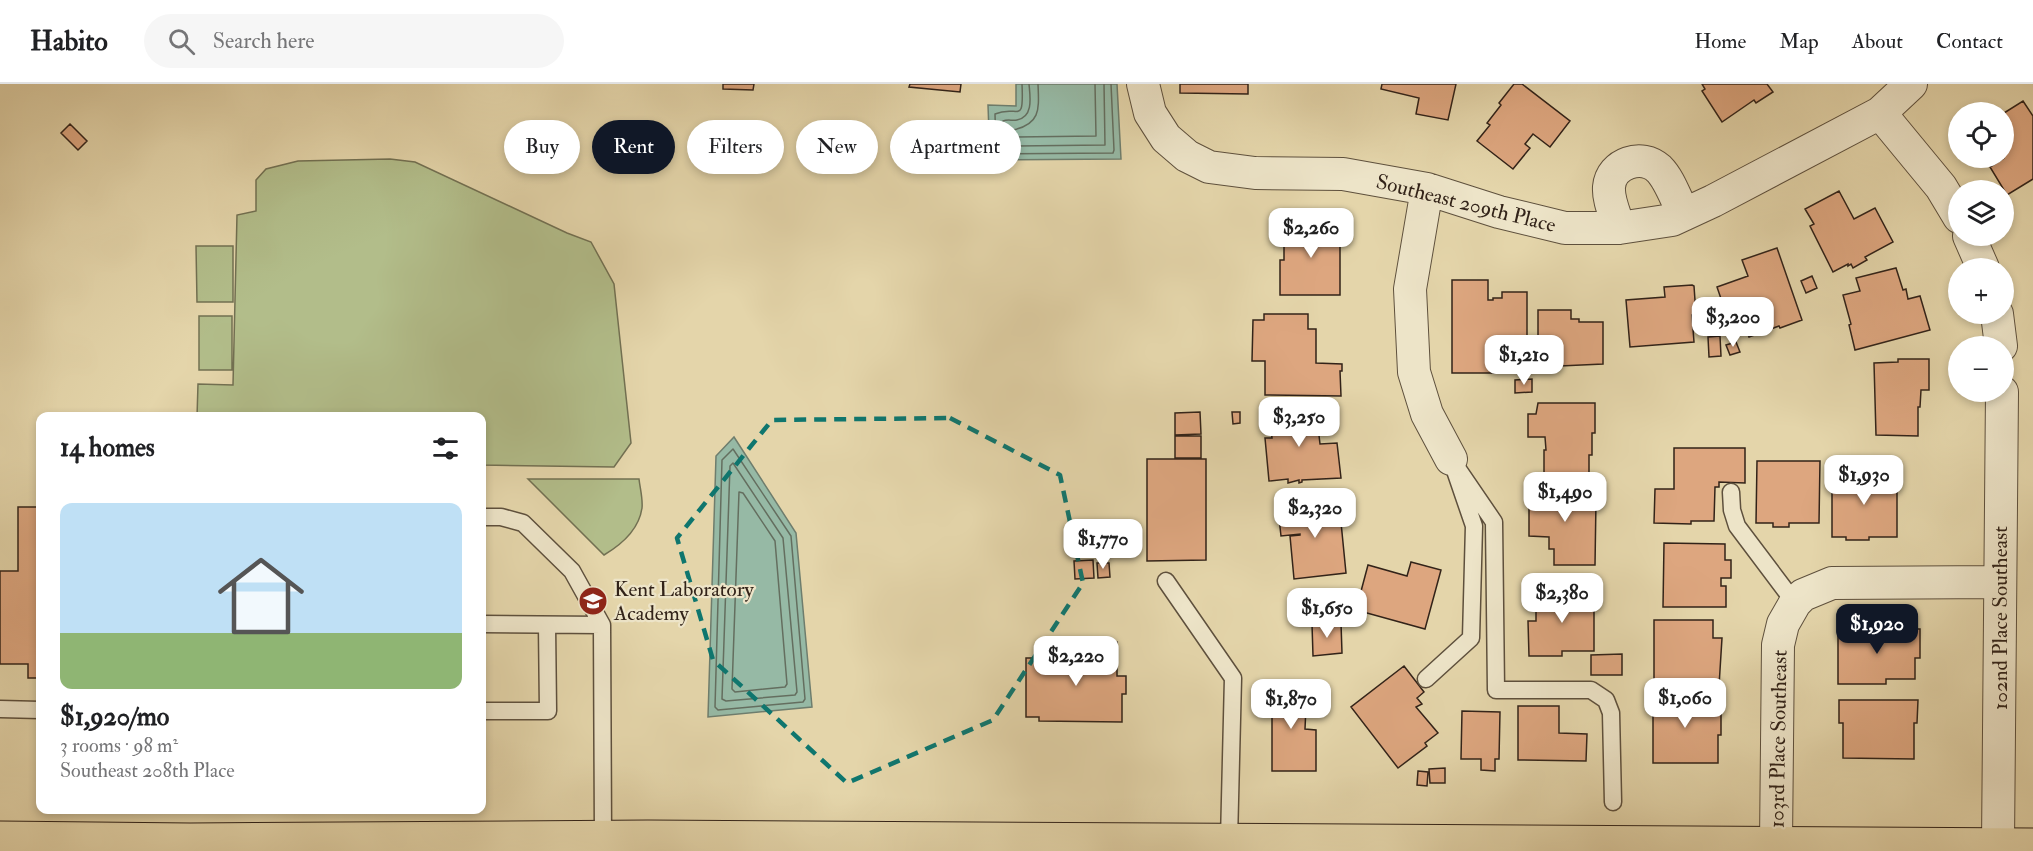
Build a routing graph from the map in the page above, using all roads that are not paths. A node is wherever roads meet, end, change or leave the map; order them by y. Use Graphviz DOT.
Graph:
graph roads {
  1 [pos="1143,84"];
  2 [pos="1911,84"];
  3 [pos="1880,113"];
  4 [pos="1427,189"];
  5 [pos="1948,199"];
  6 [pos="1684,214"];
  7 [pos="1619,228"];
  8 [pos="2002,402"];
  9 [pos="1451,459"];
  10 [pos="1731,492"];
  11 [pos="486,517"];
  12 [pos="1166,581"];
  13 [pos="2000,582"];
  14 [pos="1795,603"];
  15 [pos="486,624"];
  16 [pos="547,625"];
  17 [pos="602,625"];
  18 [pos="1426,679"];
  19 [pos="0,709"];
  20 [pos="36,710"];
  21 [pos="486,711"];
  22 [pos="1613,802"];
  23 [pos="0,838"];
  24 [pos="1229,840"];
  25 [pos="1776,843"];
  26 [pos="603,844"];
  27 [pos="1998,844"];
  28 [pos="190,845"];
  29 [pos="2033,845"];
  1 -- 4 [label="street, Southeast 209th Place"];
  2 -- 3 [label="street, Southeast 209th Place"];
  3 -- 5 [label="street"];
  3 -- 6 [label="street, Southeast 209th Place"];
  4 -- 7 [label="street, Southeast 209th Place"];
  4 -- 9 [label="street"];
  6 -- 7 [label="street, Southeast 209th Place"];
  6 -- 7 [label="street"];
  8 -- 13 [label="street, 102nd Place Southeast"];
  9 -- 18 [label="lane"];
  9 -- 22 [label="lane"];
  10 -- 14 [label="lane"];
  11 -- 17 [label="lane"];
  12 -- 24 [label="lane"];
  13 -- 14 [label="street"];
  13 -- 27 [label="street, 102nd Place Southeast"];
  14 -- 25 [label="street, 103rd Place Southeast"];
  15 -- 16 [label="lane"];
  16 -- 17 [label="lane"];
  16 -- 21 [label="lane"];
  17 -- 26 [label="lane"];
  19 -- 20 [label="lane"];
  23 -- 28 [label="main road"];
  24 -- 25 [label="main road"];
  24 -- 26 [label="main road"];
  25 -- 27 [label="main road"];
  26 -- 28 [label="main road"];
  27 -- 29 [label="main road"];
}
